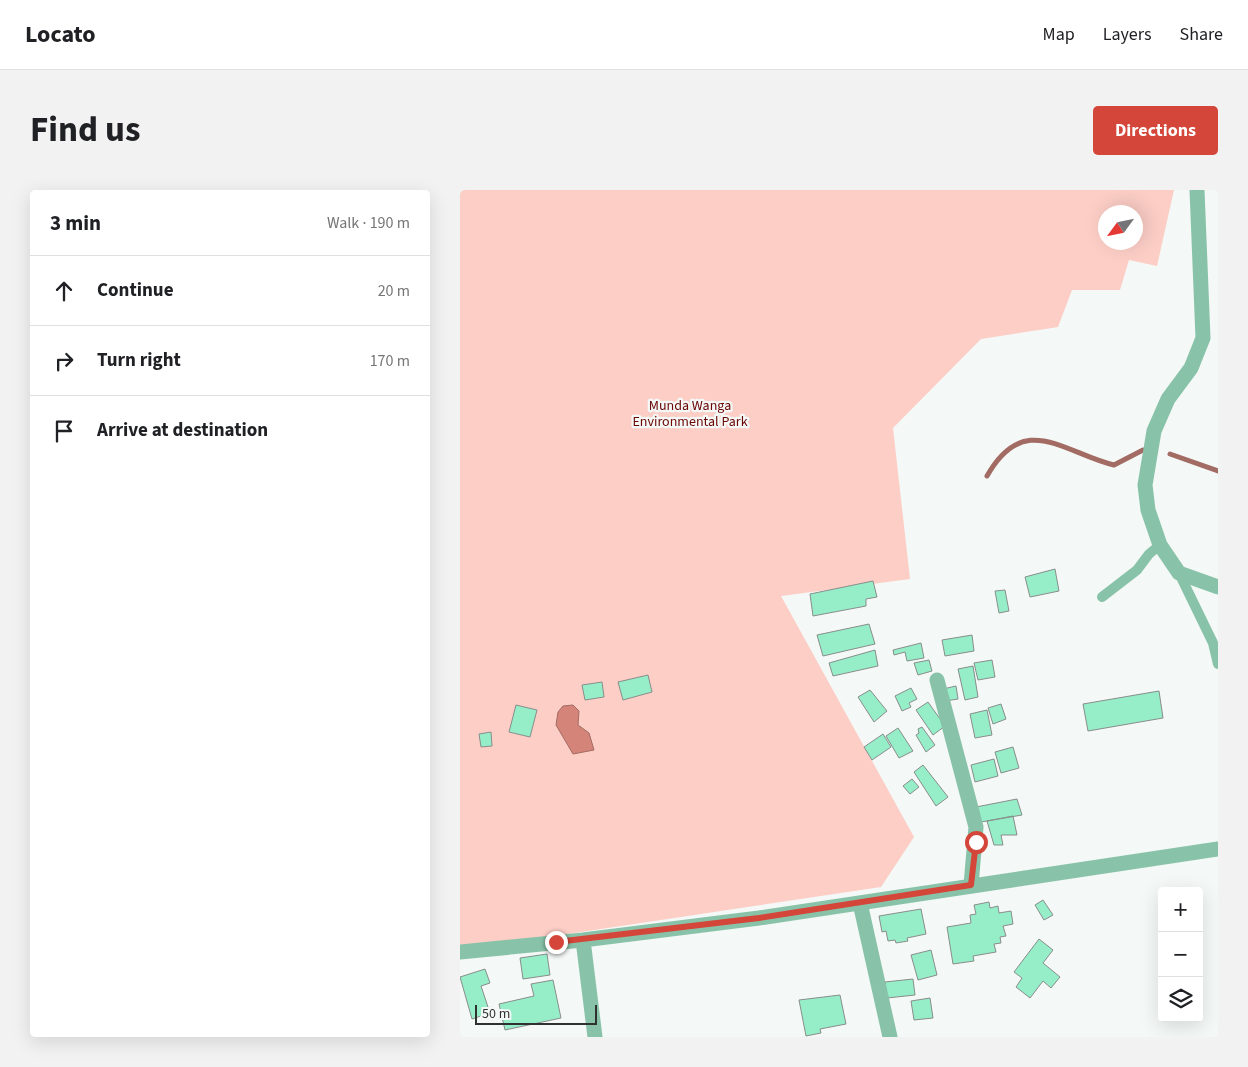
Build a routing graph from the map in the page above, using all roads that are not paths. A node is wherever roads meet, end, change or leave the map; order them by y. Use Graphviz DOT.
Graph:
graph roads {
  1 [pos="1197,190"];
  2 [pos="1160,545"];
  3 [pos="1179,573"];
  4 [pos="1218,587"];
  5 [pos="1102,597"];
  6 [pos="1218,664"];
  7 [pos="937,680"];
  8 [pos="1218,849"];
  9 [pos="971,885"];
  10 [pos="860,902"];
  11 [pos="583,940"];
  12 [pos="460,952"];
  13 [pos="595,1037"];
  14 [pos="890,1037"];
  1 -- 2 [label="street"];
  2 -- 3 [label="street"];
  2 -- 5 [label="lane"];
  3 -- 4 [label="street"];
  3 -- 6 [label="lane"];
  7 -- 9 [label="street"];
  8 -- 9 [label="street"];
  9 -- 10 [label="street"];
  10 -- 11 [label="street"];
  10 -- 14 [label="street"];
  11 -- 12 [label="street"];
  11 -- 13 [label="street"];
}
